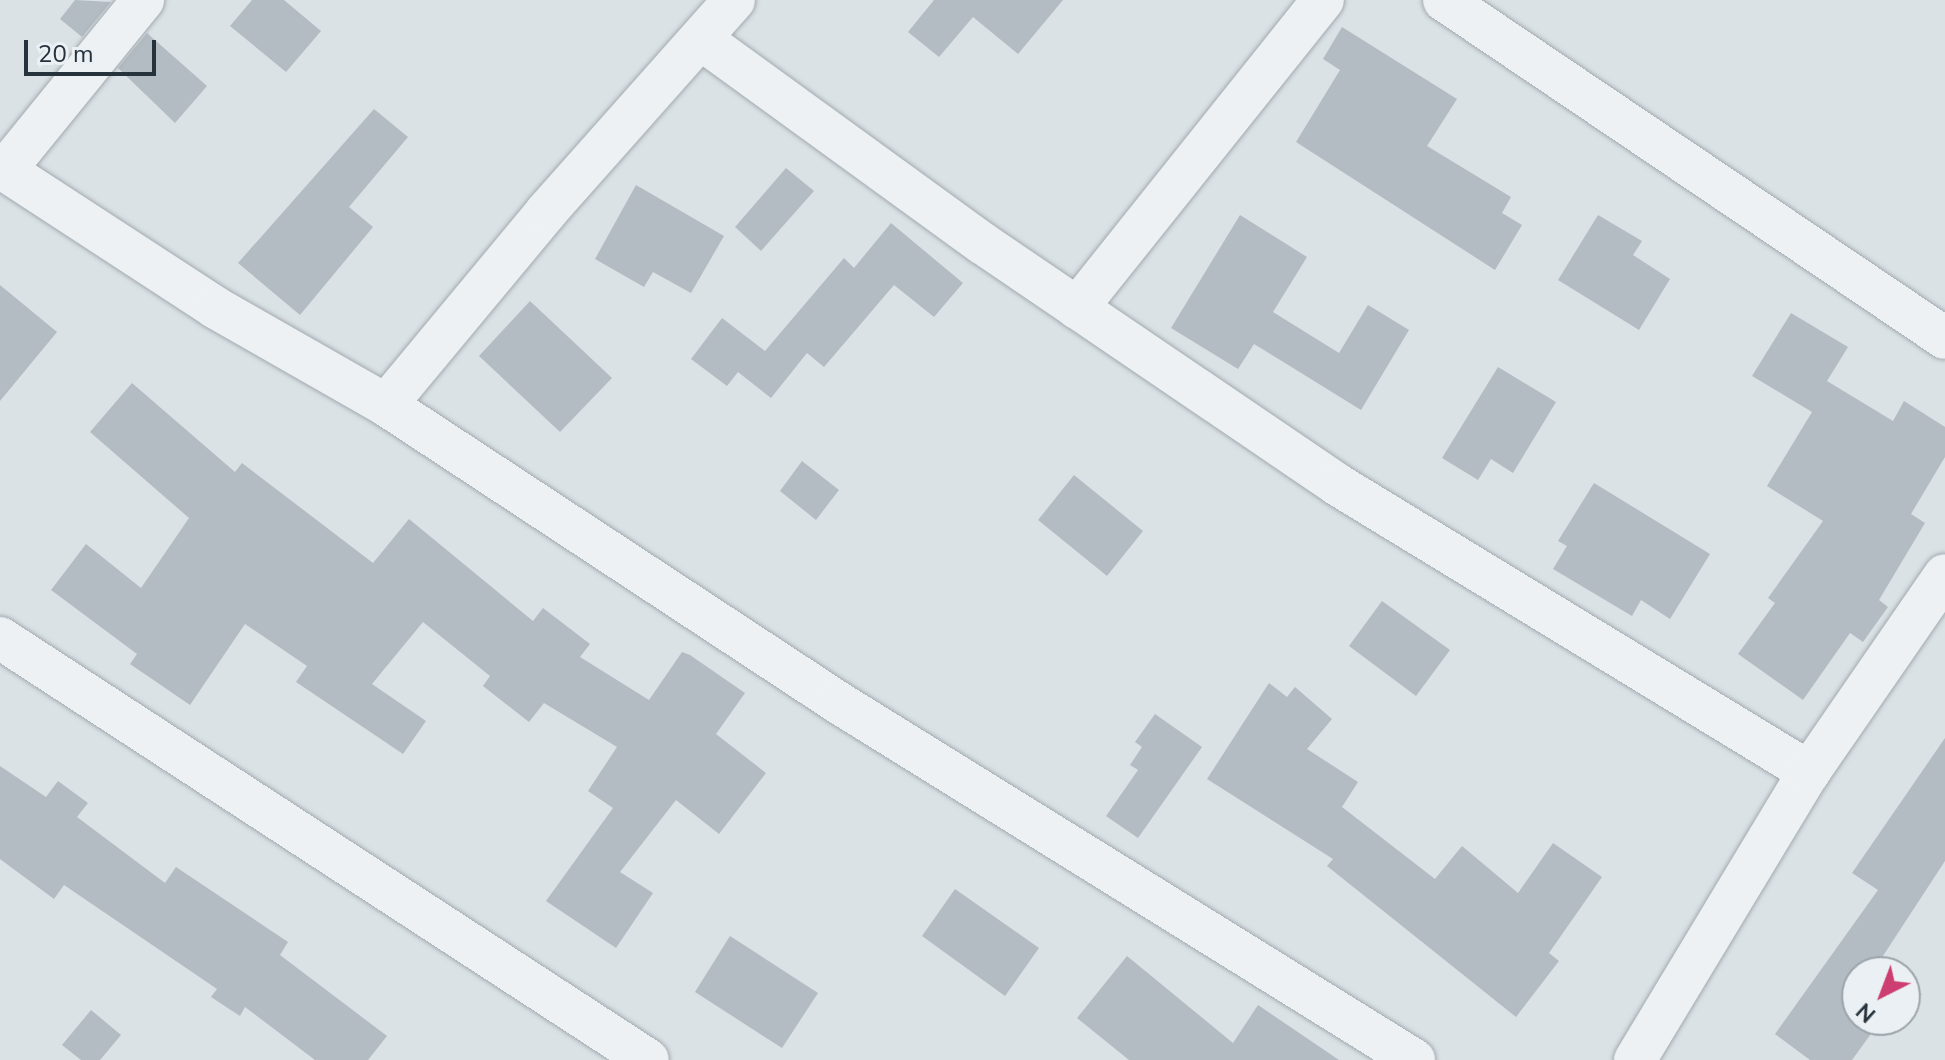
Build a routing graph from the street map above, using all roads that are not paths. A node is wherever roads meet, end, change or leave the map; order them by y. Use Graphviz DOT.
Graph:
graph roads {
  1 [pos="143,0"];
  2 [pos="734,0"];
  3 [pos="1323,0"];
  4 [pos="1444,0"];
  5 [pos="701,39"];
  6 [pos="2,168"];
  7 [pos="1077,308"];
  8 [pos="1945,338"];
  9 [pos="386,405"];
  10 [pos="1945,575"];
  11 [pos="0,638"];
  12 [pos="1809,772"];
  13 [pos="648,1060"];
  14 [pos="1414,1060"];
  15 [pos="1635,1060"];
  1 -- 6 [label="street"];
  2 -- 5 [label="street"];
  3 -- 7 [label="street"];
  4 -- 8 [label="street"];
  5 -- 7 [label="street"];
  5 -- 9 [label="street"];
  6 -- 9 [label="street"];
  7 -- 12 [label="street"];
  9 -- 14 [label="street"];
  10 -- 12 [label="street"];
  11 -- 13 [label="street"];
  12 -- 15 [label="street"];
}
